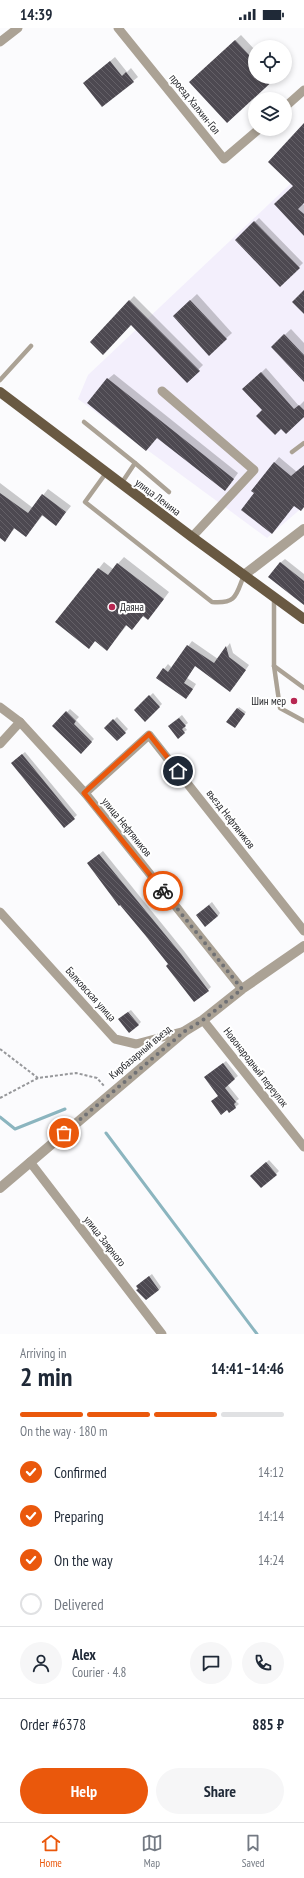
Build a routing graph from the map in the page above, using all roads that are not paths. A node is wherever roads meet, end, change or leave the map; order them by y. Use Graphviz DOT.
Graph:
graph roads {
  1 [pos="18,28"];
  2 [pos="121,29"];
  3 [pos="0,42"];
  4 [pos="304,90"];
  5 [pos="292,101"];
  6 [pos="251,136"];
  7 [pos="31,346"];
  8 [pos="0,380"];
  9 [pos="162,391"];
  10 [pos="0,392"];
  11 [pos="84,422"];
  12 [pos="304,443"];
  13 [pos="292,452"];
  14 [pos="135,464"];
  15 [pos="106,473"];
  16 [pos="121,484"];
  17 [pos="169,492"];
  18 [pos="304,529"];
  19 [pos="192,537"];
  20 [pos="244,575"];
  21 [pos="274,598"];
  22 [pos="304,619"];
  23 [pos="274,666"];
  24 [pos="304,688"];
  25 [pos="0,707"];
  26 [pos="304,721"];
  27 [pos="20,722"];
  28 [pos="0,744"];
  29 [pos="84,793"];
  30 [pos="0,912"];
  31 [pos="304,931"];
  32 [pos="304,946"];
  33 [pos="242,989"];
  34 [pos="203,1020"];
  35 [pos="185,1031"];
  36 [pos="304,1147"];
  37 [pos="30,1162"];
  38 [pos="0,1188"];
  39 [pos="162,1334"];
  1 -- 3 [label="street"];
  2 -- 6 [label="street, проезд Халхин-Гол"];
  4 -- 5 [label="street"];
  7 -- 8 [label="lane"];
  9 -- 19 [label="street"];
  10 -- 15 [label="main road, улица Ленина"];
  11 -- 14 [label="lane"];
  12 -- 13 [label="lane"];
  14 -- 16 [label="lane"];
  14 -- 17 [label="lane"];
  15 -- 16 [label="main road, улица Ленина"];
  15 -- 20 [label="lane"];
  16 -- 19 [label="main road, улица Ленина"];
  18 -- 20 [label="street"];
  19 -- 20 [label="main road, улица Ленина"];
  20 -- 21 [label="main road, улица Ленина"];
  21 -- 22 [label="main road, улица Ленина"];
  21 -- 23 [label="lane"];
  23 -- 24 [label="lane"];
  23 -- 26 [label="lane"];
  25 -- 27 [label="street, улица Нефтяников"];
  27 -- 28 [label="street"];
  27 -- 29 [label="street, улица Нефтяников"];
  29 -- 31 [label="street, въезд Нефтяников"];
  29 -- 33 [label="street, улица Нефтяников"];
  30 -- 35 [label="street, Балковская улица"];
  32 -- 33 [label="street, Кирбазарный въезд"];
  33 -- 34 [label="street, Кирбазарный въезд"];
  34 -- 35 [label="street, Кирбазарный въезд"];
  34 -- 36 [label="street, Новонародный переулок"];
  35 -- 37 [label="street, Кирбазарный въезд"];
  37 -- 38 [label="street, Кирбазарный въезд"];
  37 -- 39 [label="street, улица Заярного"];
}
